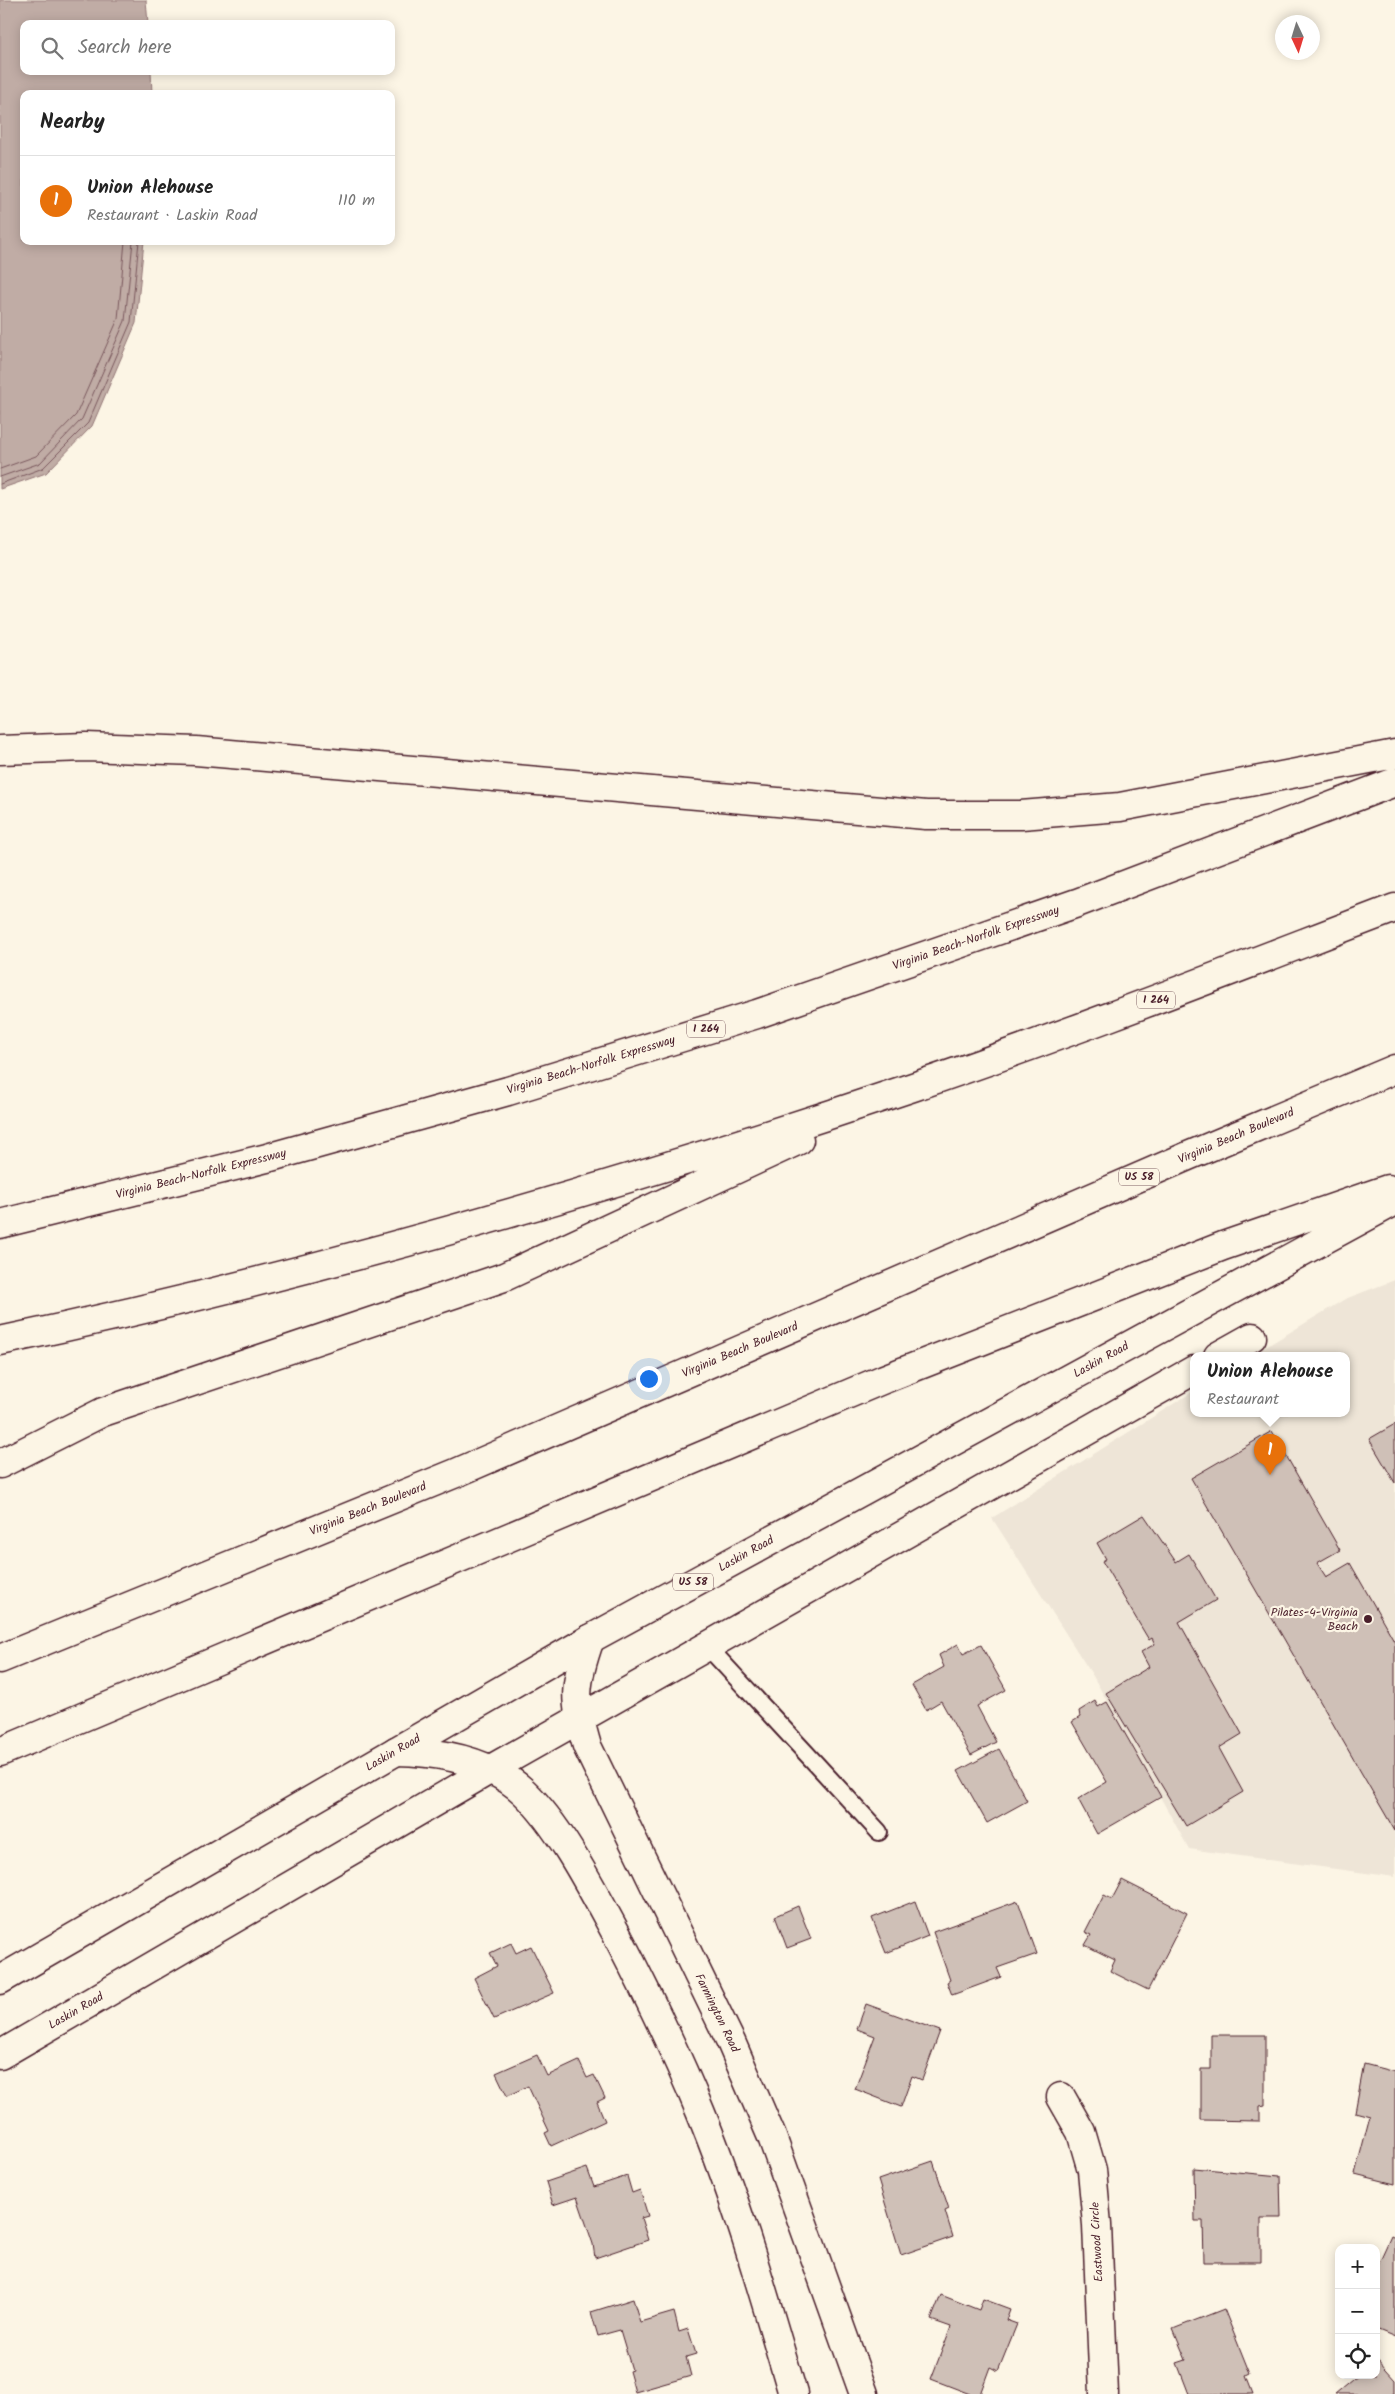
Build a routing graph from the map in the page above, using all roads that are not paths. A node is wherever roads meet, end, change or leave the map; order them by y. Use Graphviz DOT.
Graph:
graph roads {
  1 [pos="0,750"];
  2 [pos="1395,754"];
  3 [pos="1395,782"];
  4 [pos="1395,908"];
  5 [pos="1395,1069"];
  6 [pos="916,1086"];
  7 [pos="1395,1187"];
  8 [pos="1395,1200"];
  9 [pos="0,1224"];
  10 [pos="1252,1337"];
  11 [pos="0,1341"];
  12 [pos="1225,1352"];
  13 [pos="1190,1372"];
  14 [pos="0,1464"];
  15 [pos="590,1638"];
  16 [pos="707,1646"];
  17 [pos="0,1659"];
  18 [pos="578,1719"];
  19 [pos="396,1751"];
  20 [pos="0,1752"];
  21 [pos="490,1769"];
  22 [pos="879,1832"];
  23 [pos="0,1980"];
  24 [pos="0,2055"];
  25 [pos="1060,2097"];
  26 [pos="793,2394"];
  27 [pos="864,2394"];
  28 [pos="1104,2394"];
  1 -- 2 [label="main road"];
  3 -- 9 [label="main road, Virginia Beach-Norfolk Expressway / I 264"];
  4 -- 6 [label="main road, I 264"];
  5 -- 17 [label="main road, Virginia Beach Boulevard / US 58"];
  6 -- 11 [label="main road, I 264"];
  6 -- 14 [label="main road"];
  7 -- 20 [label="main road"];
  8 -- 15 [label="main road, Laskin Road / US 58"];
  10 -- 12 [label="main road"];
  13 -- 16 [label="main road, Laskin Road"];
  15 -- 18 [label="main road, Farmington Road"];
  15 -- 19 [label="main road, Laskin Road / US 58"];
  16 -- 18 [label="main road, Laskin Road"];
  16 -- 22 [label="lane"];
  18 -- 21 [label="main road, Laskin Road"];
  18 -- 27 [label="main road, Farmington Road"];
  19 -- 21 [label="main road"];
  19 -- 23 [label="main road, Laskin Road / US 58"];
  21 -- 24 [label="main road, Laskin Road"];
  21 -- 26 [label="main road"];
  25 -- 28 [label="main road, Eastwood Circle"];
}
